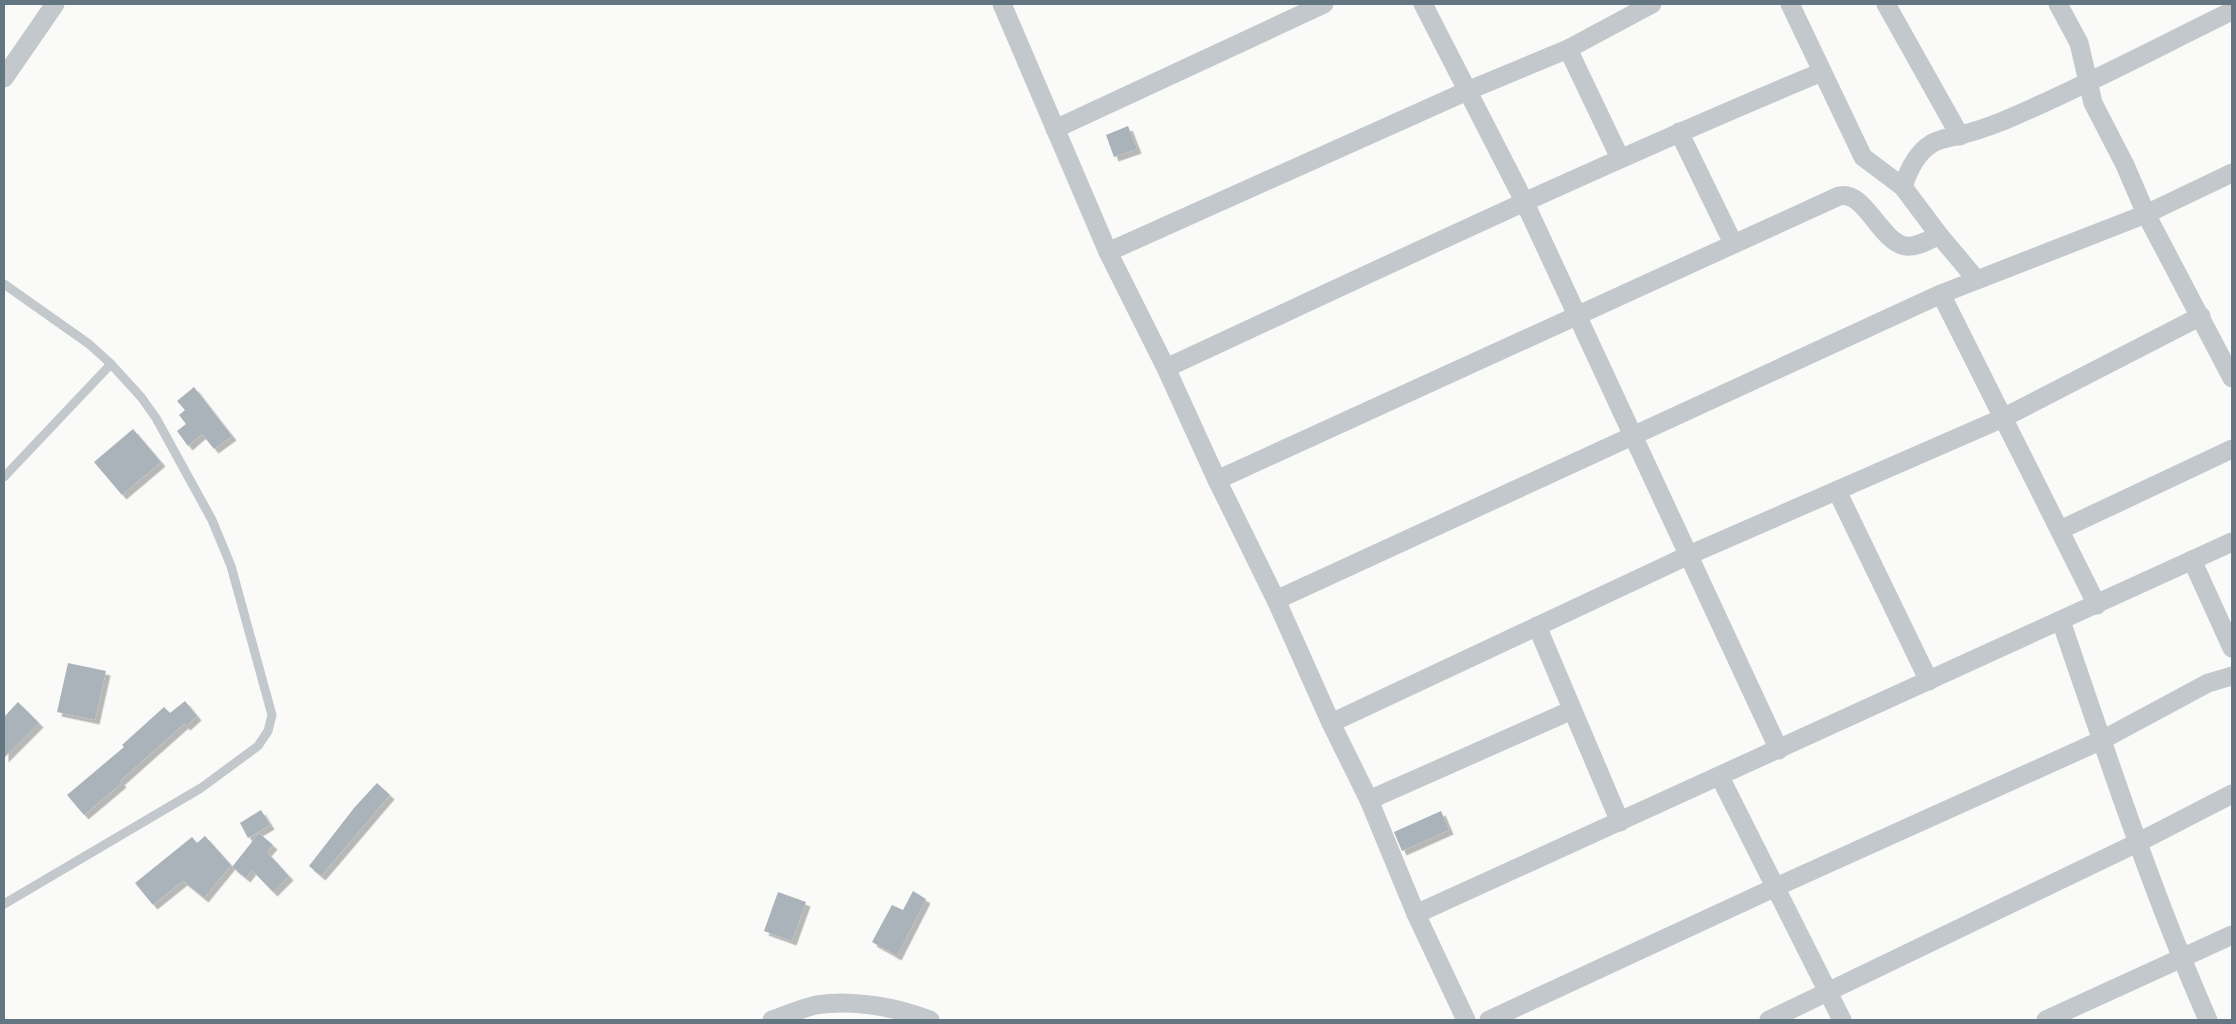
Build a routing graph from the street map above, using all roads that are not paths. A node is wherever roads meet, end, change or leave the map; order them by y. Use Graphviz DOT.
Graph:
graph roads {
  1 [pos="55,4"];
  2 [pos="1324,4"];
  3 [pos="1423,4"];
  4 [pos="1652,4"];
  5 [pos="1790,4"];
  6 [pos="1886,4"];
  7 [pos="2058,4"];
  8 [pos="2230,4"];
  9 [pos="1008,6"];
  10 [pos="2232,10"];
  11 [pos="1568,49"];
  12 [pos="1822,72"];
  13 [pos="4,78"];
  14 [pos="2088,82"];
  15 [pos="1467,91"];
  16 [pos="1055,128"];
  17 [pos="1678,132"];
  18 [pos="1960,136"];
  19 [pos="1620,158"];
  20 [pos="2232,173"];
  21 [pos="1903,187"];
  22 [pos="1524,201"];
  23 [pos="2146,214"];
  24 [pos="1939,235"];
  25 [pos="1733,243"];
  26 [pos="1108,252"];
  27 [pos="1976,279"];
  28 [pos="4,284"];
  29 [pos="1941,294"];
  30 [pos="1577,315"];
  31 [pos="2201,316"];
  32 [pos="112,364"];
  33 [pos="1166,368"];
  34 [pos="2232,378"];
  35 [pos="2003,418"];
  36 [pos="1633,436"];
  37 [pos="2232,450"];
  38 [pos="4,477"];
  39 [pos="1217,480"];
  40 [pos="1837,491"];
  41 [pos="2060,530"];
  42 [pos="2232,542"];
  43 [pos="1689,555"];
  44 [pos="2192,560"];
  45 [pos="1276,600"];
  46 [pos="2097,605"];
  47 [pos="2061,621"];
  48 [pos="1537,626"];
  49 [pos="2232,648"];
  50 [pos="2232,676"];
  51 [pos="1929,681"];
  52 [pos="1572,710"];
  53 [pos="1331,723"];
  54 [pos="2102,740"];
  55 [pos="1779,750"];
  56 [pos="1720,777"];
  57 [pos="2232,794"];
  58 [pos="1369,800"];
  59 [pos="1620,822"];
  60 [pos="2137,843"];
  61 [pos="1776,887"];
  62 [pos="4,904"];
  63 [pos="1416,914"];
  64 [pos="2232,935"];
  65 [pos="2181,958"];
  66 [pos="1828,992"];
  67 [pos="772,1020"];
  68 [pos="930,1020"];
  69 [pos="1466,1020"];
  70 [pos="1489,1020"];
  71 [pos="1769,1020"];
  72 [pos="1842,1020"];
  73 [pos="2046,1020"];
  74 [pos="2208,1020"];
  1 -- 13 [label="street"];
  2 -- 16 [label="street"];
  3 -- 15 [label="street"];
  4 -- 11 [label="street"];
  5 -- 12 [label="street"];
  6 -- 18 [label="street"];
  7 -- 14 [label="street"];
  8 -- 10 [label="street"];
  9 -- 16 [label="street"];
  10 -- 14 [label="street"];
  11 -- 15 [label="street"];
  11 -- 19 [label="street"];
  12 -- 17 [label="street"];
  12 -- 21 [label="street"];
  14 -- 18 [label="street"];
  14 -- 23 [label="street"];
  15 -- 22 [label="street"];
  15 -- 26 [label="street"];
  16 -- 26 [label="street"];
  17 -- 19 [label="street"];
  17 -- 25 [label="street"];
  18 -- 21 [label="street"];
  19 -- 22 [label="street"];
  20 -- 23 [label="street"];
  21 -- 24 [label="street"];
  22 -- 30 [label="street"];
  22 -- 33 [label="street"];
  23 -- 27 [label="street"];
  23 -- 31 [label="street"];
  24 -- 25 [label="street"];
  24 -- 27 [label="street"];
  25 -- 30 [label="street"];
  26 -- 33 [label="street"];
  27 -- 29 [label="street"];
  28 -- 32 [label="lane"];
  29 -- 35 [label="street"];
  29 -- 36 [label="street"];
  30 -- 36 [label="street"];
  30 -- 39 [label="street"];
  31 -- 34 [label="street"];
  31 -- 35 [label="street"];
  32 -- 38 [label="lane"];
  32 -- 62 [label="lane"];
  33 -- 39 [label="street"];
  35 -- 40 [label="street"];
  35 -- 41 [label="street"];
  36 -- 43 [label="street"];
  36 -- 45 [label="street"];
  37 -- 41 [label="street"];
  39 -- 45 [label="street"];
  40 -- 43 [label="street"];
  40 -- 51 [label="street"];
  41 -- 46 [label="street"];
  42 -- 44 [label="street"];
  43 -- 48 [label="street"];
  43 -- 55 [label="street"];
  44 -- 46 [label="street"];
  44 -- 49 [label="street"];
  45 -- 53 [label="street"];
  46 -- 47 [label="street"];
  47 -- 51 [label="street"];
  47 -- 54 [label="street"];
  48 -- 52 [label="street"];
  48 -- 53 [label="street"];
  50 -- 54 [label="street"];
  51 -- 55 [label="street"];
  52 -- 58 [label="street"];
  52 -- 59 [label="street"];
  53 -- 58 [label="street"];
  54 -- 60 [label="street"];
  54 -- 61 [label="street"];
  55 -- 56 [label="street"];
  56 -- 59 [label="street"];
  56 -- 61 [label="street"];
  57 -- 60 [label="street"];
  58 -- 63 [label="street"];
  59 -- 63 [label="street"];
  60 -- 65 [label="street"];
  60 -- 66 [label="street"];
  61 -- 66 [label="street"];
  61 -- 70 [label="street"];
  63 -- 69 [label="street"];
  64 -- 65 [label="street"];
  65 -- 73 [label="street"];
  65 -- 74 [label="street"];
  66 -- 71 [label="street"];
  66 -- 72 [label="street"];
  67 -- 68 [label="street"];
}
